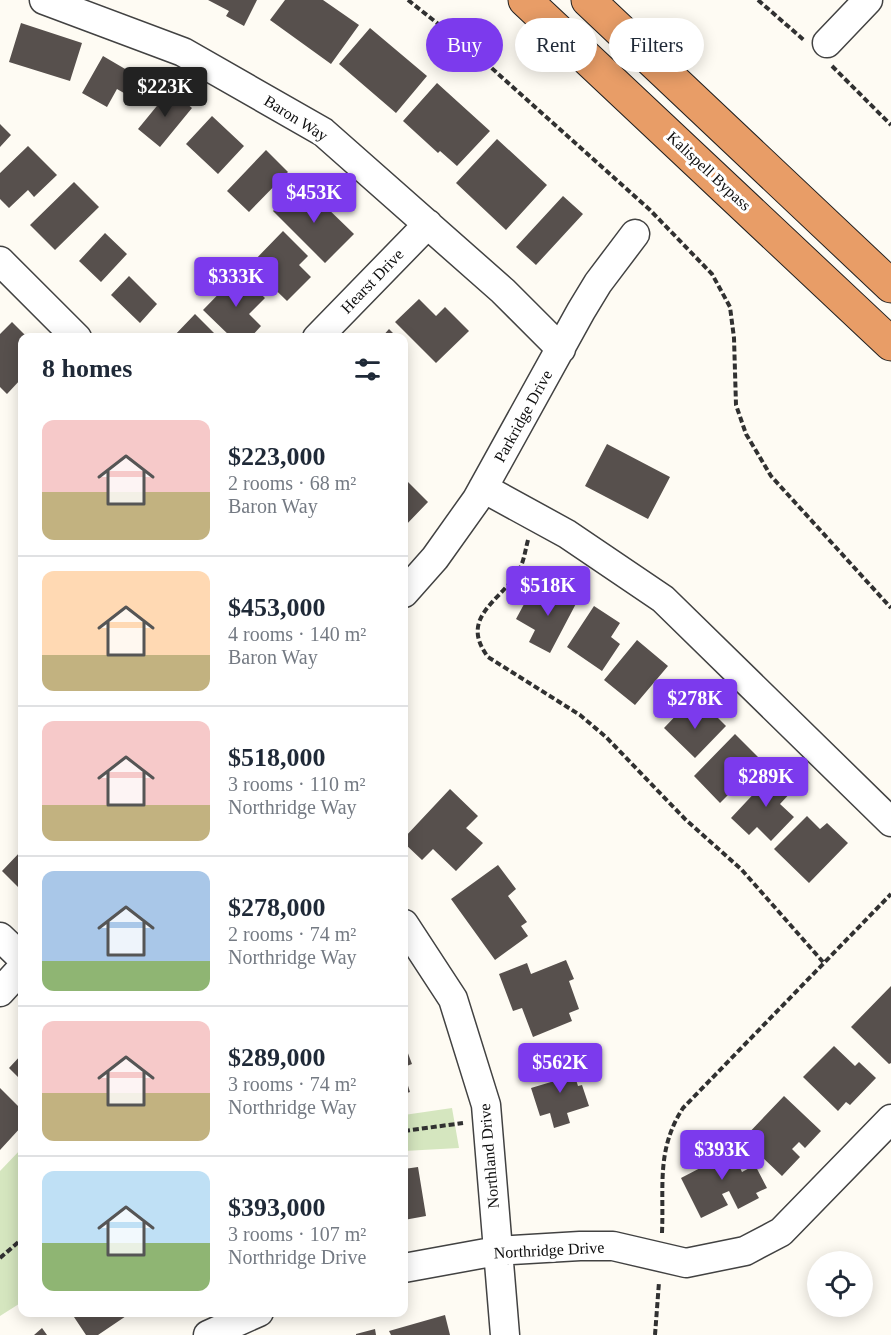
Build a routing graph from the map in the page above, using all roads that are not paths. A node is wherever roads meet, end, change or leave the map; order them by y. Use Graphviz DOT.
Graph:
graph roads {
  1 [pos="44,0"];
  2 [pos="525,0"];
  3 [pos="588,0"];
  4 [pos="868,0"];
  5 [pos="827,42"];
  6 [pos="428,224"];
  7 [pos="635,234"];
  8 [pos="0,261"];
  9 [pos="891,286"];
  10 [pos="72,333"];
  11 [pos="322,333"];
  12 [pos="891,344"];
  13 [pos="561,349"];
  14 [pos="483,488"];
  15 [pos="408,588"];
  16 [pos="891,822"];
  17 [pos="408,930"];
  18 [pos="0,937"];
  19 [pos="18,954"];
  20 [pos="18,972"];
  21 [pos="0,992"];
  22 [pos="891,1119"];
  23 [pos="497,1251"];
  24 [pos="408,1267"];
  25 [pos="248,1317"];
  26 [pos="208,1335"];
  27 [pos="505,1335"];
  1 -- 6 [label="street, Baron Way"];
  2 -- 12 [label="highway, Kalispell Bypass"];
  3 -- 9 [label="highway"];
  4 -- 5 [label="street"];
  6 -- 11 [label="street, Hearst Drive"];
  6 -- 13 [label="street, Baron Way"];
  7 -- 13 [label="street, Parkridge Drive"];
  8 -- 10 [label="street"];
  13 -- 14 [label="street, Parkridge Drive"];
  14 -- 15 [label="street, Parkridge Drive"];
  14 -- 16 [label="street"];
  17 -- 23 [label="street, Northland Drive"];
  18 -- 19 [label="street"];
  20 -- 21 [label="street"];
  22 -- 23 [label="street, Northridge Drive"];
  23 -- 24 [label="street, Northridge Drive"];
  23 -- 27 [label="street, Northland Drive"];
  25 -- 26 [label="street"];
}
